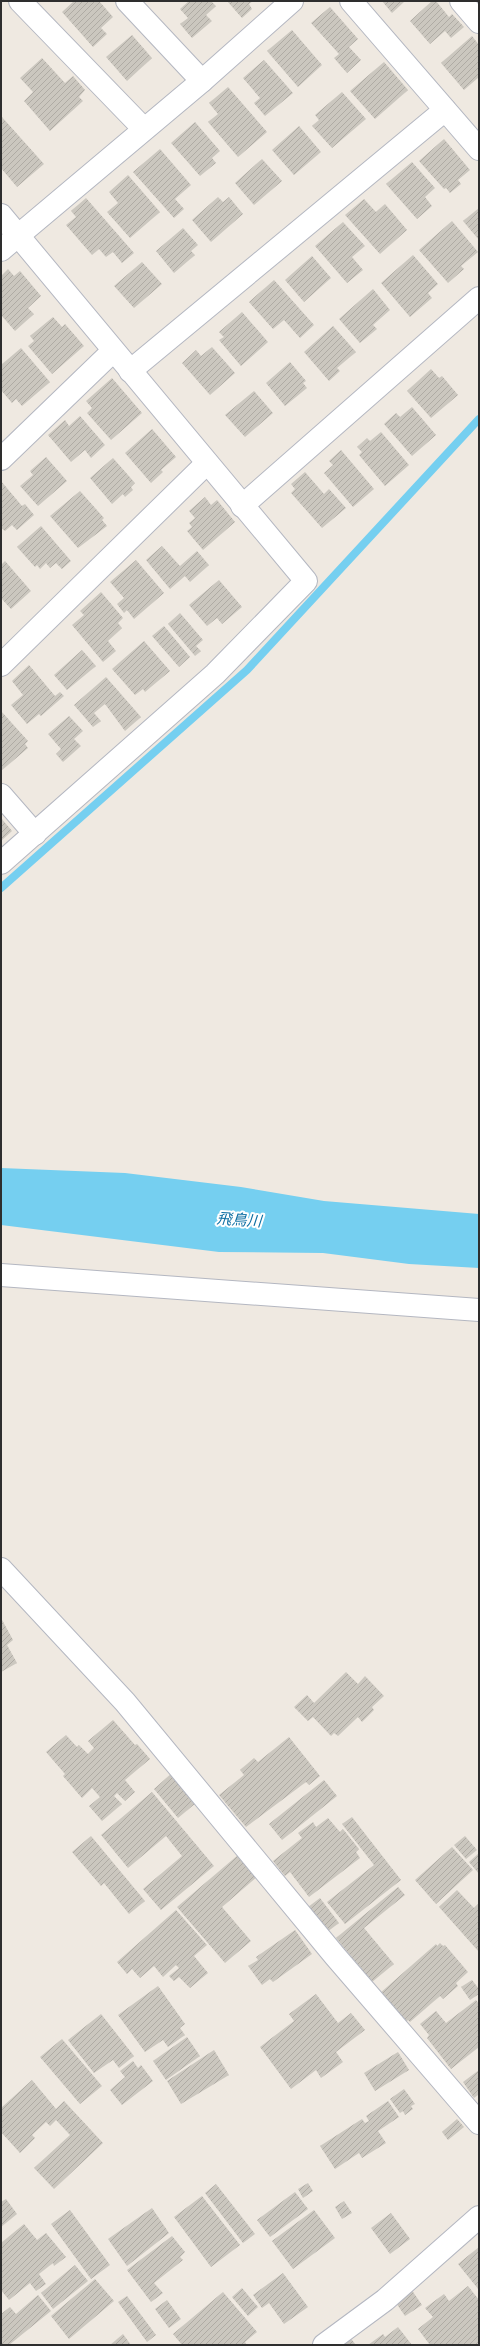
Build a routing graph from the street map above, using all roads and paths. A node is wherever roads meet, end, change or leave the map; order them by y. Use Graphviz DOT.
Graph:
graph roads {
  1 [pos="20,1"];
  2 [pos="127,1"];
  3 [pos="292,1"];
  4 [pos="350,1"];
  5 [pos="461,1"];
  6 [pos="479,22"];
  7 [pos="202,81"];
  8 [pos="445,110"];
  9 [pos="144,129"];
  10 [pos="479,149"];
  11 [pos="1,215"];
  12 [pos="17,235"];
  13 [pos="1,250"];
  14 [pos="479,298"];
  15 [pos="113,351"];
  16 [pos="130,371"];
  17 [pos="1,459"];
  18 [pos="207,463"];
  19 [pos="242,506"];
  20 [pos="1,666"];
  21 [pos="1,795"];
  22 [pos="35,834"];
  23 [pos="1,863"];
  24 [pos="1,1276"];
  25 [pos="479,1310"];
  26 [pos="1,1568"];
  27 [pos="479,2123"];
  28 [pos="479,2217"];
  29 [pos="324,2345"];
  1 -- 9 [label="street"];
  2 -- 7 [label="street"];
  3 -- 7 [label="street"];
  4 -- 8 [label="street"];
  5 -- 6 [label="street"];
  7 -- 9 [label="street"];
  8 -- 10 [label="street"];
  8 -- 16 [label="street"];
  9 -- 12 [label="street"];
  11 -- 12 [label="street"];
  12 -- 13 [label="street"];
  12 -- 15 [label="street"];
  14 -- 19 [label="street"];
  15 -- 16 [label="street"];
  15 -- 17 [label="street"];
  16 -- 18 [label="street"];
  18 -- 19 [label="street"];
  18 -- 20 [label="street"];
  19 -- 22 [label="street"];
  21 -- 22 [label="street"];
  22 -- 23 [label="street"];
  24 -- 25 [label="street"];
  26 -- 27 [label="street"];
  28 -- 29 [label="street"];
}
